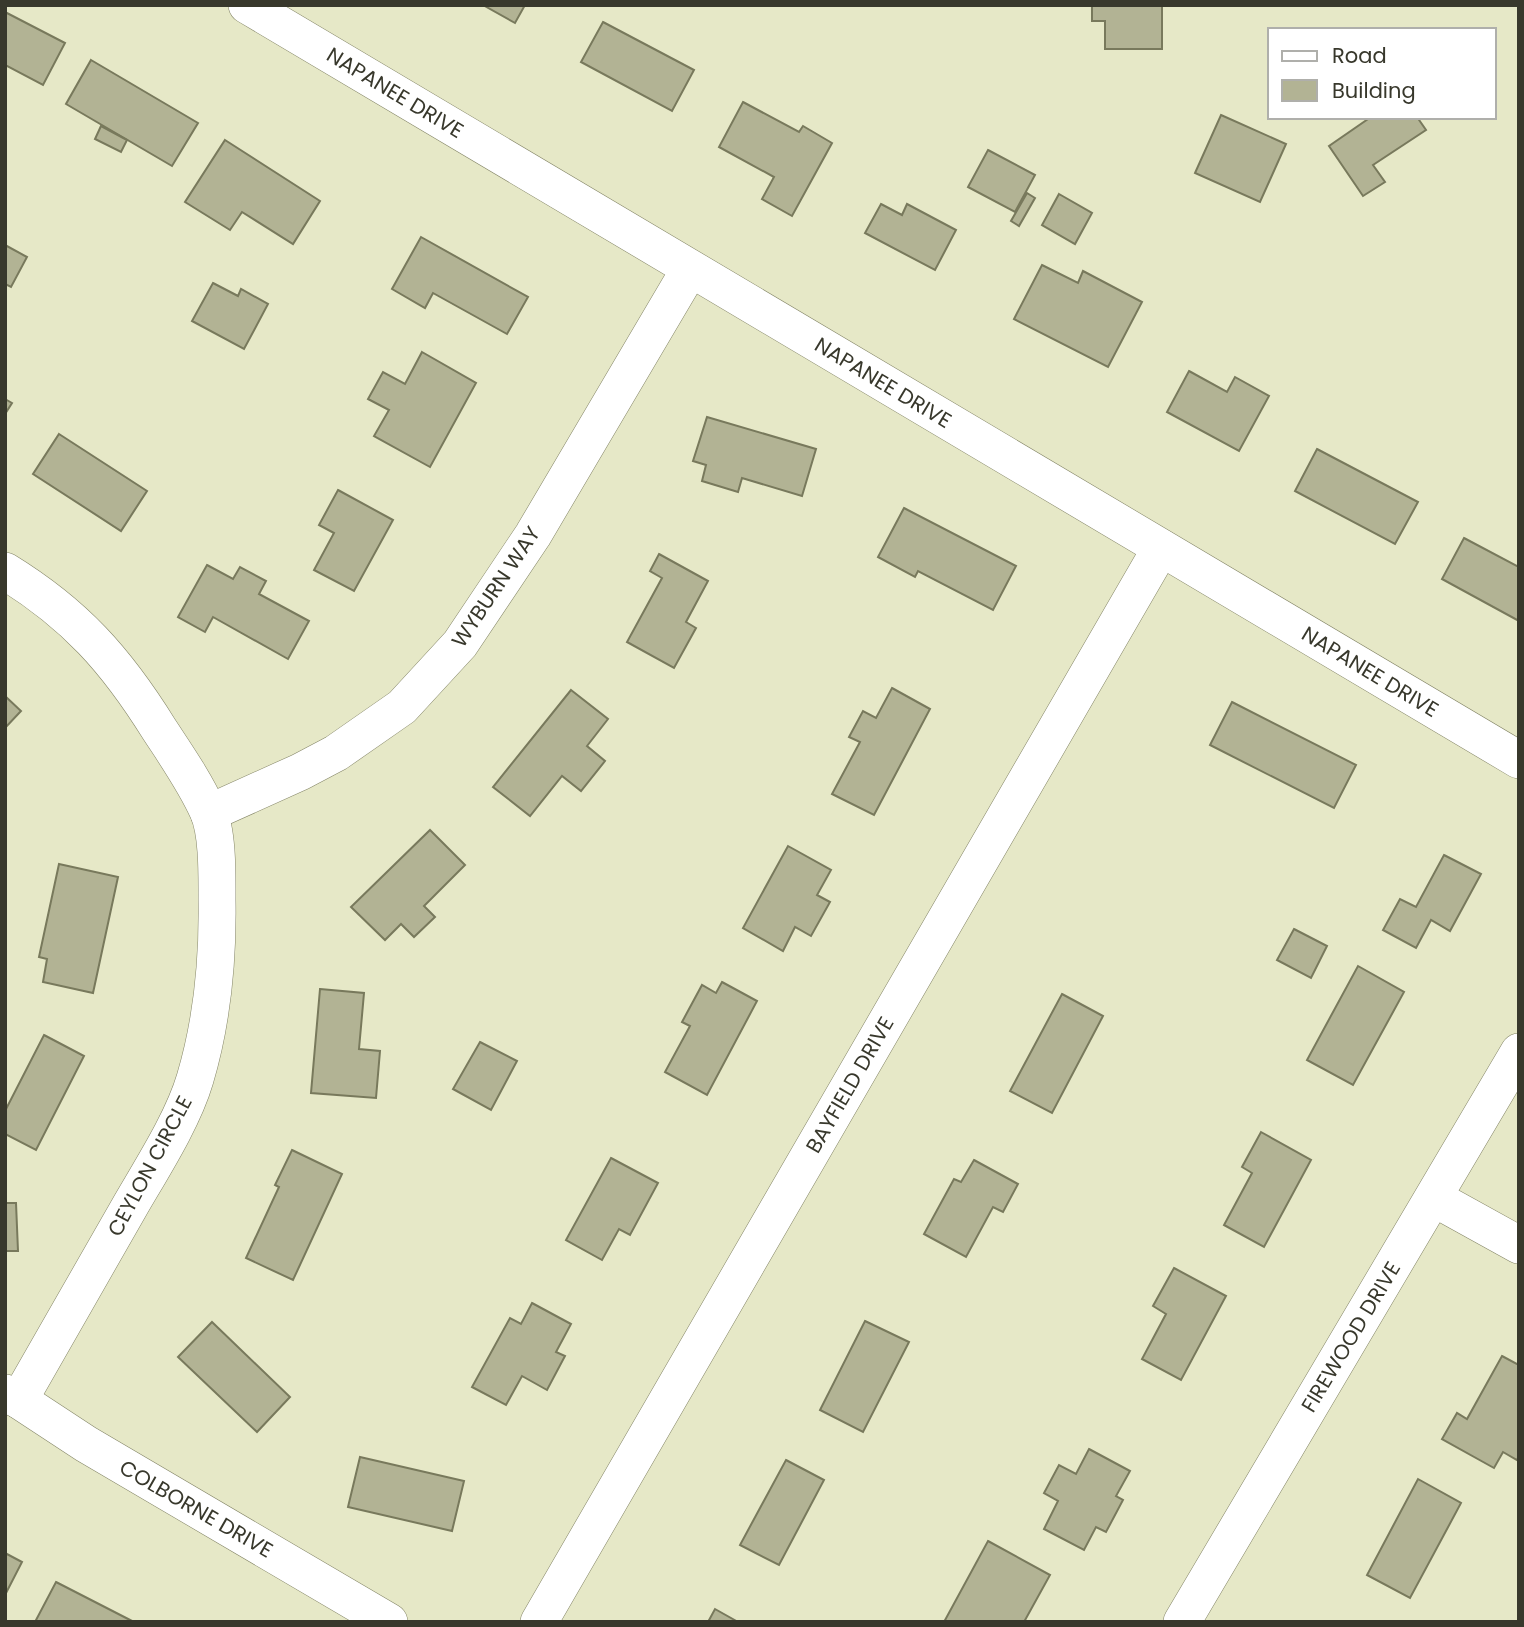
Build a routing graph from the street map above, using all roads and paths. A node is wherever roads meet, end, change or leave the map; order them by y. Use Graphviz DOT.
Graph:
graph roads {
  1 [pos="247,5"];
  2 [pos="690,269"];
  3 [pos="1161,548"];
  4 [pos="5,571"];
  5 [pos="1519,760"];
  6 [pos="209,813"];
  7 [pos="1519,1052"];
  8 [pos="1434,1198"];
  9 [pos="1519,1245"];
  10 [pos="12,1396"];
  11 [pos="388,1622"];
  12 [pos="539,1622"];
  13 [pos="1182,1622"];
  1 -- 2 [label="street, NAPANEE DRIVE"];
  2 -- 3 [label="street, NAPANEE DRIVE"];
  2 -- 6 [label="street, WYBURN WAY"];
  3 -- 5 [label="street, NAPANEE DRIVE"];
  3 -- 12 [label="street, BAYFIELD DRIVE"];
  4 -- 6 [label="street, CEYLON CIRCLE"];
  6 -- 10 [label="street, CEYLON CIRCLE"];
  7 -- 8 [label="street, FIREWOOD DRIVE"];
  8 -- 9 [label="street"];
  8 -- 13 [label="street, FIREWOOD DRIVE"];
  10 -- 11 [label="street, COLBORNE DRIVE"];
}
